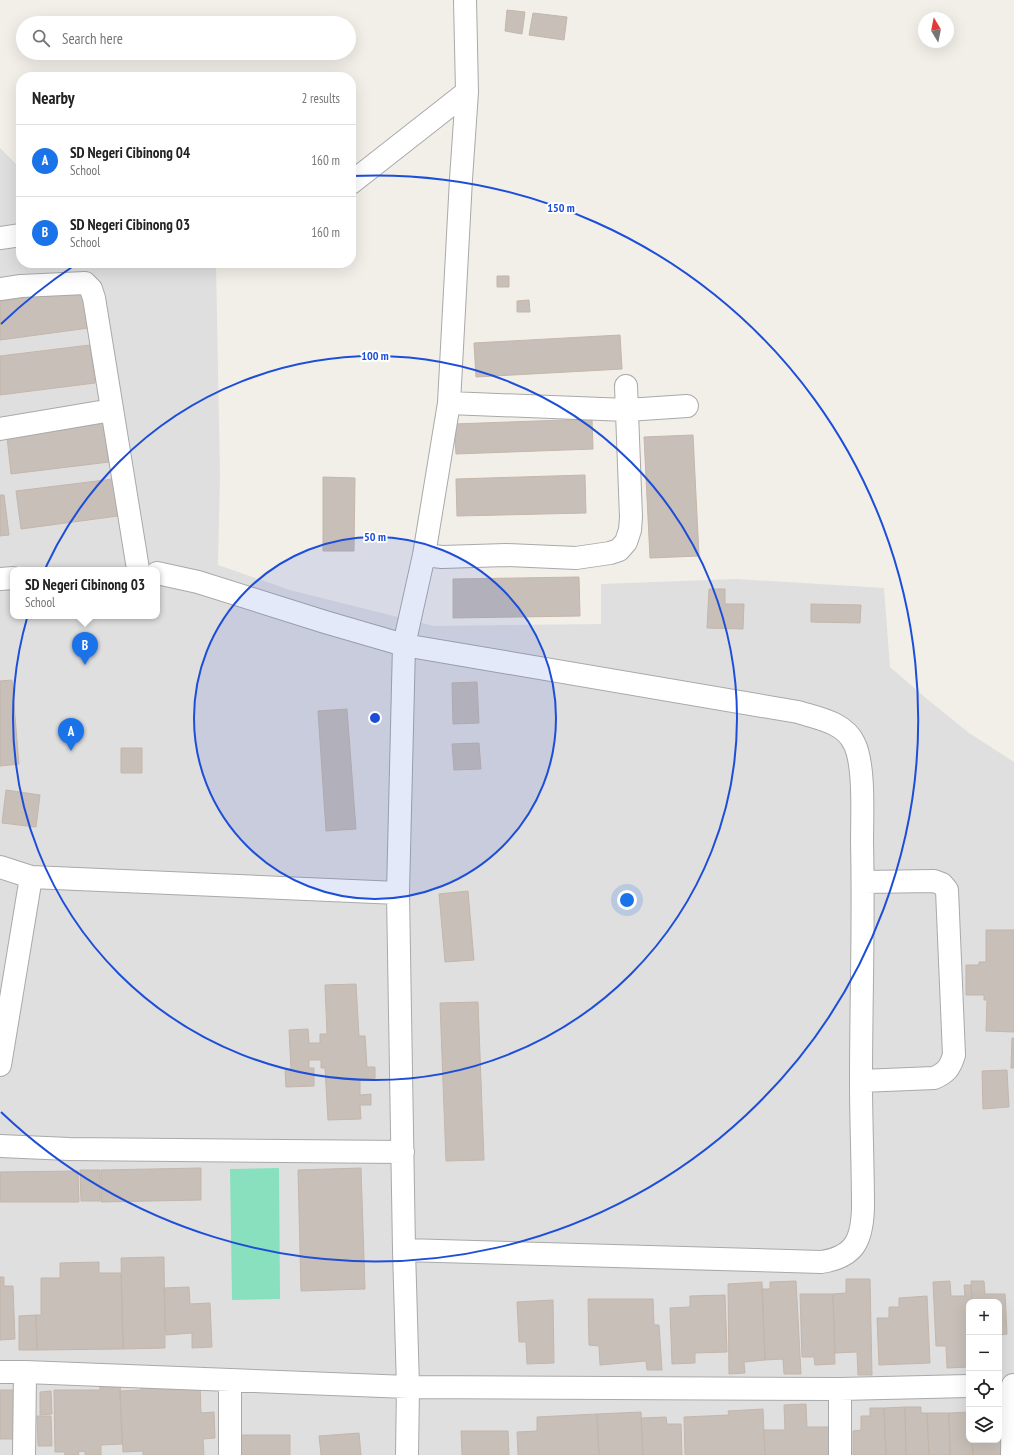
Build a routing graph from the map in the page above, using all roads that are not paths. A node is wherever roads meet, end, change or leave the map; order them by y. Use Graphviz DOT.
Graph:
graph roads {
  1 [pos="465,0"];
  2 [pos="467,92"];
  3 [pos="356,179"];
  4 [pos="16,236"];
  5 [pos="0,238"];
  6 [pos="0,289"];
  7 [pos="626,386"];
  8 [pos="449,403"];
  9 [pos="687,406"];
  10 [pos="112,410"];
  11 [pos="627,410"];
  12 [pos="0,429"];
  13 [pos="424,555"];
  14 [pos="139,567"];
  15 [pos="160,574"];
  16 [pos="10,578"];
  17 [pos="0,579"];
  18 [pos="404,645"];
  19 [pos="0,868"];
  20 [pos="31,877"];
  21 [pos="863,882"];
  22 [pos="398,893"];
  23 [pos="0,1065"];
  24 [pos="861,1081"];
  25 [pos="0,1146"];
  26 [pos="403,1152"];
  27 [pos="404,1250"];
  28 [pos="0,1372"];
  29 [pos="25,1372"];
  30 [pos="230,1380"];
  31 [pos="966,1386"];
  32 [pos="1009,1386"];
  33 [pos="408,1387"];
  34 [pos="840,1390"];
  35 [pos="24,1455"];
  36 [pos="230,1455"];
  37 [pos="407,1455"];
  38 [pos="840,1455"];
  39 [pos="1012,1455"];
  1 -- 2 [label="street"];
  2 -- 3 [label="street"];
  2 -- 8 [label="street"];
  4 -- 5 [label="street"];
  6 -- 10 [label="street"];
  7 -- 11 [label="street"];
  8 -- 11 [label="street"];
  8 -- 13 [label="street"];
  9 -- 11 [label="street"];
  10 -- 12 [label="street"];
  10 -- 14 [label="street"];
  11 -- 13 [label="street"];
  13 -- 18 [label="street"];
  15 -- 18 [label="street"];
  16 -- 17 [label="street"];
  18 -- 21 [label="street"];
  18 -- 22 [label="street"];
  19 -- 20 [label="street"];
  20 -- 22 [label="street"];
  20 -- 23 [label="street"];
  21 -- 24 [label="street"];
  21 -- 24 [label="street"];
  22 -- 26 [label="street"];
  24 -- 27 [label="street"];
  25 -- 26 [label="street"];
  26 -- 27 [label="street"];
  27 -- 33 [label="street"];
  28 -- 29 [label="street"];
  29 -- 30 [label="street"];
  29 -- 35 [label="street"];
  30 -- 33 [label="street"];
  30 -- 36 [label="street"];
  31 -- 34 [label="street"];
  32 -- 39 [label="street"];
  33 -- 34 [label="street"];
  33 -- 37 [label="street"];
  34 -- 38 [label="street"];
}
